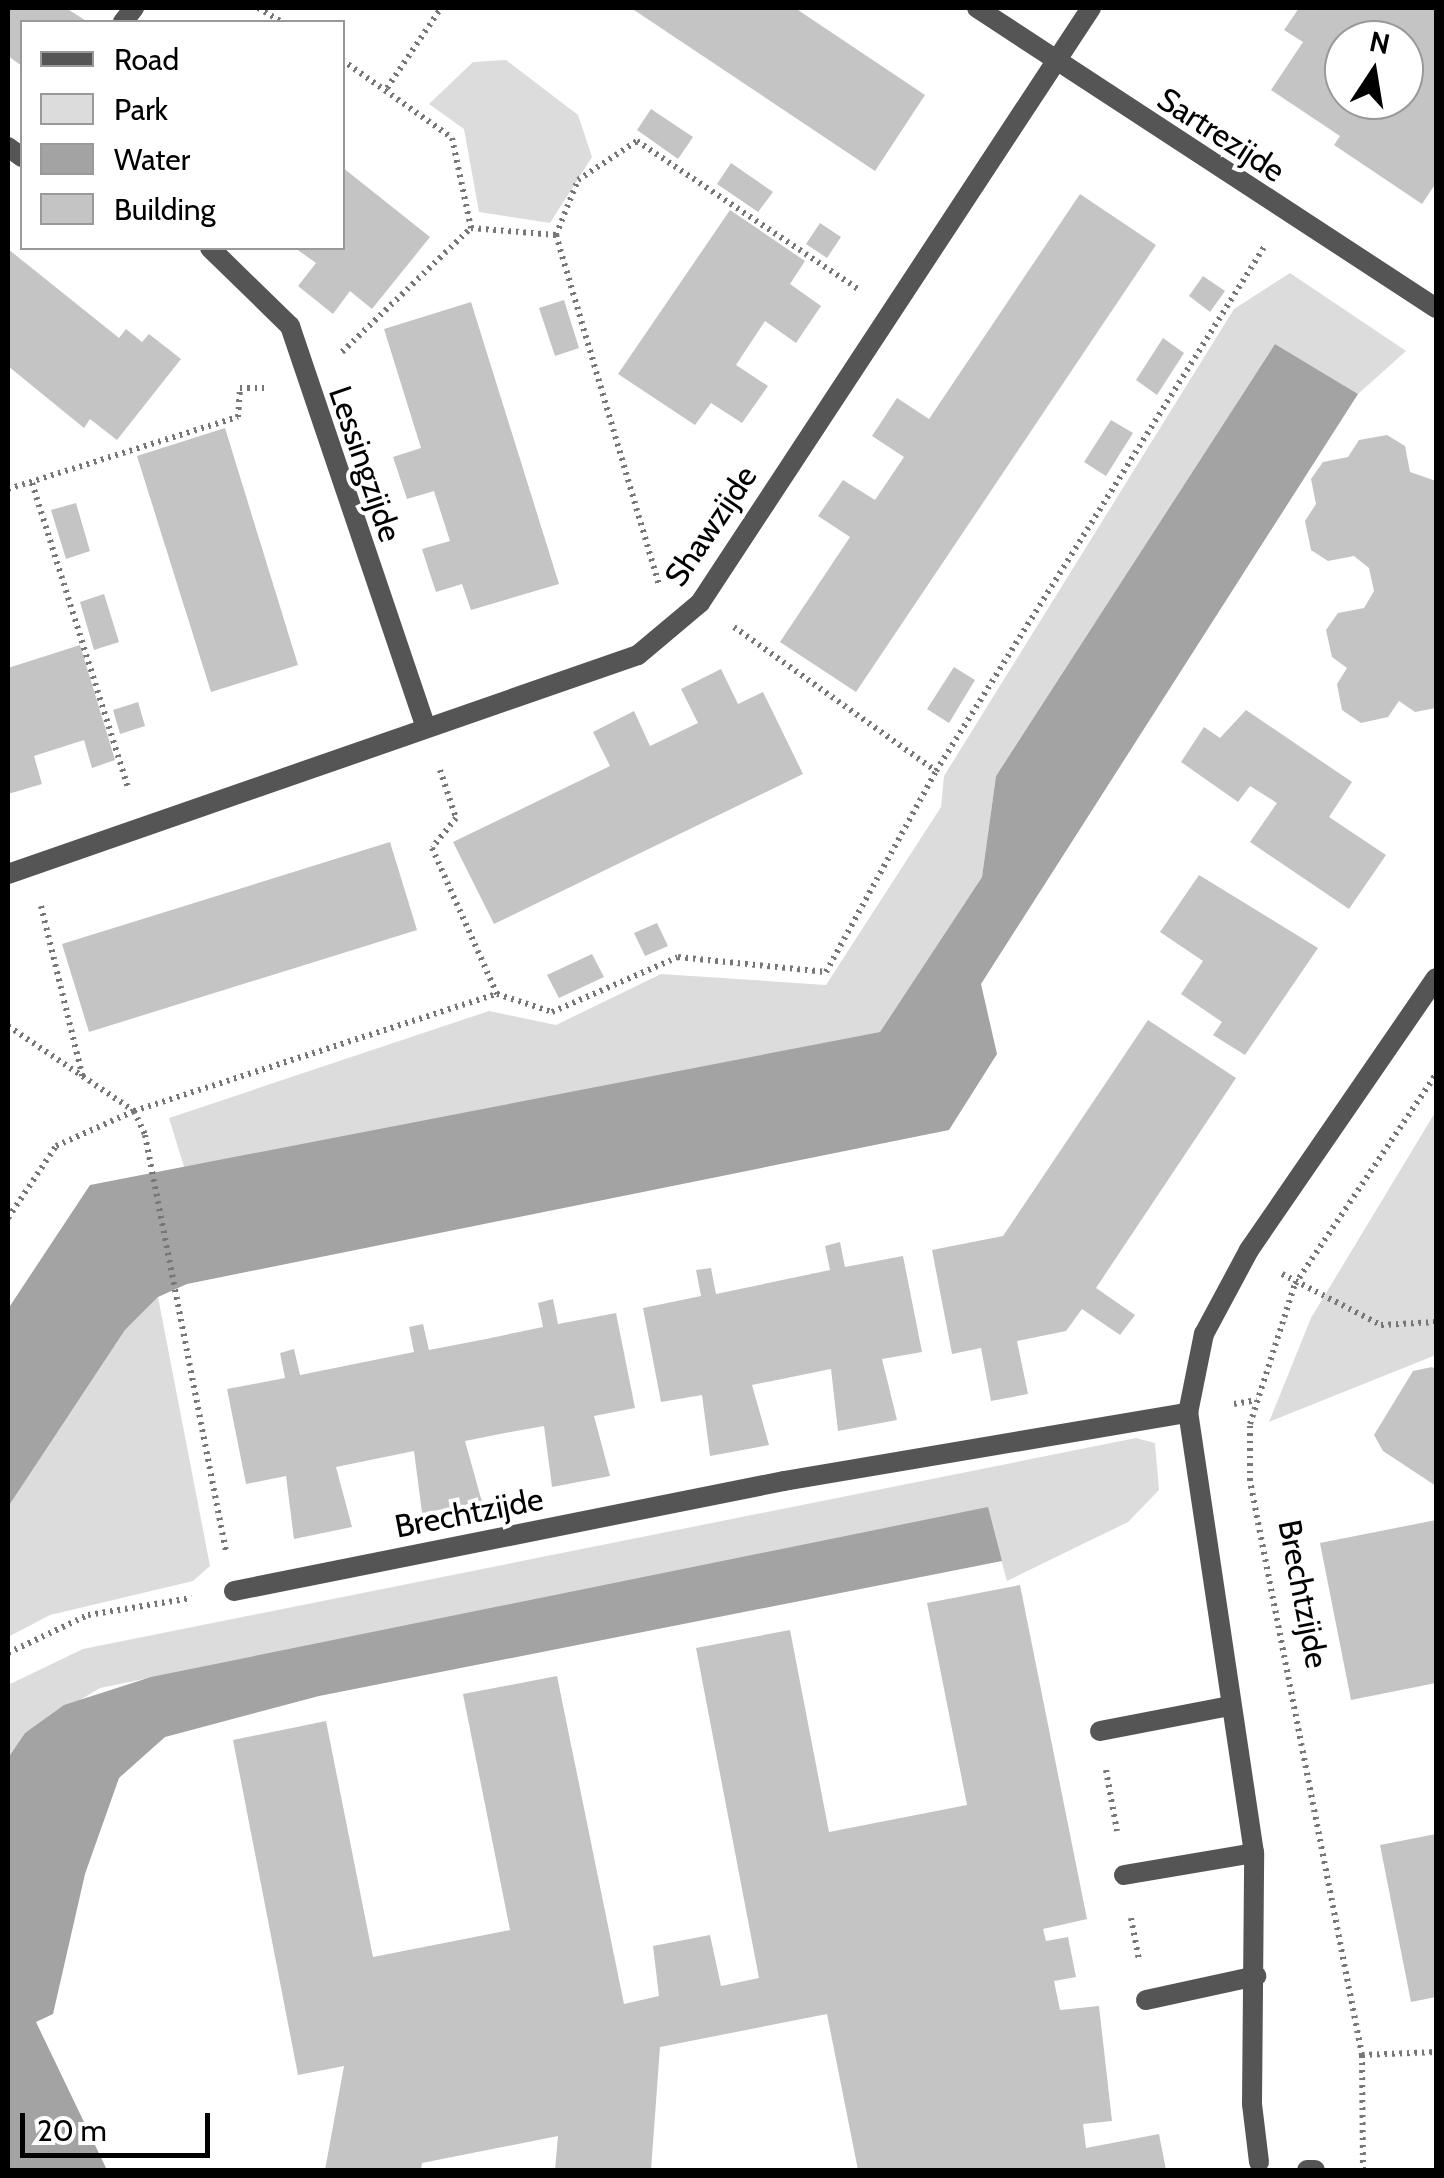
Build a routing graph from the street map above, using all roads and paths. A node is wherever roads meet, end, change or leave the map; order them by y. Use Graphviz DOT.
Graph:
graph roads {
  1 [pos="441,8"];
  2 [pos="977,8"];
  3 [pos="1091,8"];
  4 [pos="1052,59"];
  5 [pos="345,62"];
  6 [pos="387,88"];
  7 [pos="1285,213"];
  8 [pos="471,228"];
  9 [pos="556,236"];
  10 [pos="212,250"];
  11 [pos="1436,308"];
  12 [pos="888,310"];
  13 [pos="306,387"];
  14 [pos="32,482"];
  15 [pos="8,489"];
  16 [pos="700,603"];
  17 [pos="672,626"];
  18 [pos="426,726"];
  19 [pos="936,771"];
  20 [pos="142,831"];
  21 [pos="32,866"];
  22 [pos="8,874"];
  23 [pos="1436,978"];
  24 [pos="498,994"];
  25 [pos="8,1026"];
  26 [pos="1436,1074"];
  27 [pos="83,1078"];
  28 [pos="134,1111"];
  29 [pos="8,1218"];
  30 [pos="1249,1250"];
  31 [pos="1295,1284"];
  32 [pos="1436,1322"];
  33 [pos="1188,1413"];
  34 [pos="234,1591"];
  35 [pos="8,1653"];
  36 [pos="1230,1706"];
  37 [pos="1100,1730"];
  38 [pos="1254,1853"];
  39 [pos="1124,1876"];
  40 [pos="1256,1976"];
  41 [pos="1146,2000"];
  42 [pos="1436,2052"];
  43 [pos="1362,2055"];
  44 [pos="1260,2166"];
  45 [pos="1363,2170"];
  1 -- 6 [label="path"];
  2 -- 4 [label="street, Sartrezijde"];
  3 -- 4 [label="street, Shawzijde"];
  4 -- 7 [label="street, Sartrezijde"];
  4 -- 12 [label="street, Shawzijde"];
  5 -- 6 [label="path"];
  6 -- 8 [label="path"];
  7 -- 11 [label="street, Sartrezijde"];
  7 -- 19 [label="path"];
  8 -- 9 [label="path"];
  8 -- 13 [label="path"];
  9 -- 12 [label="path"];
  9 -- 17 [label="path"];
  10 -- 13 [label="street, Lessingzijde"];
  12 -- 16 [label="street, Shawzijde"];
  13 -- 14 [label="path"];
  13 -- 18 [label="street, Lessingzijde"];
  14 -- 15 [label="path"];
  14 -- 20 [label="path"];
  16 -- 17 [label="street, Shawzijde"];
  16 -- 19 [label="path"];
  17 -- 18 [label="street, Shawzijde"];
  18 -- 20 [label="street, Shawzijde"];
  18 -- 24 [label="path"];
  19 -- 24 [label="path"];
  20 -- 21 [label="street, Shawzijde"];
  21 -- 22 [label="street, Shawzijde"];
  21 -- 27 [label="path"];
  23 -- 30 [label="street"];
  24 -- 28 [label="path"];
  25 -- 27 [label="path"];
  26 -- 31 [label="path, Brechtzijde"];
  27 -- 28 [label="path"];
  28 -- 29 [label="path"];
  28 -- 34 [label="path"];
  30 -- 31 [label="path"];
  30 -- 33 [label="street"];
  31 -- 32 [label="path"];
  31 -- 43 [label="path, Brechtzijde"];
  33 -- 34 [label="street, Brechtzijde"];
  33 -- 36 [label="street"];
  34 -- 35 [label="path"];
  36 -- 37 [label="street"];
  36 -- 38 [label="street"];
  38 -- 39 [label="street"];
  38 -- 40 [label="street"];
  40 -- 41 [label="street"];
  40 -- 44 [label="street"];
  42 -- 43 [label="path"];
  43 -- 45 [label="path, Brechtzijde"];
}
